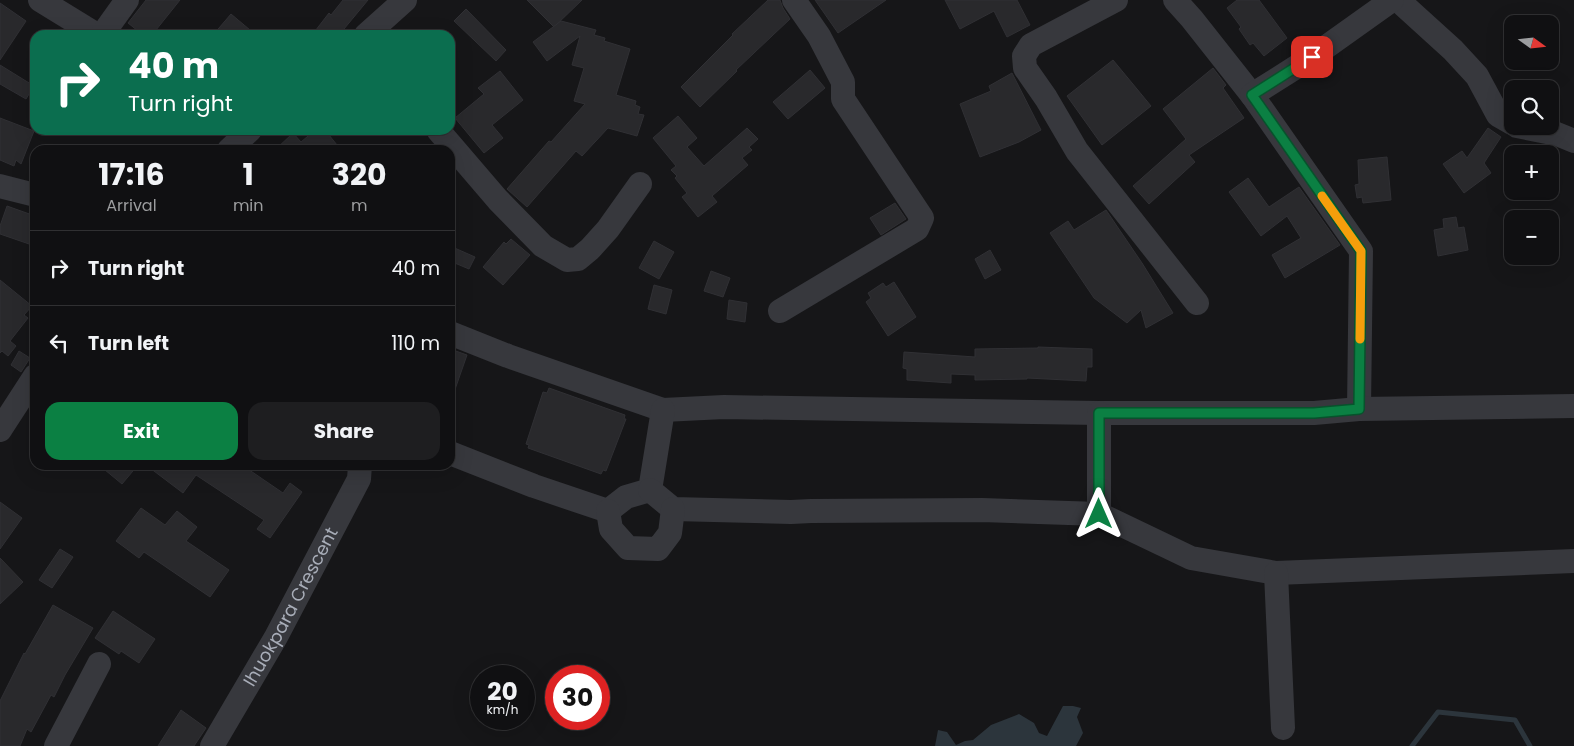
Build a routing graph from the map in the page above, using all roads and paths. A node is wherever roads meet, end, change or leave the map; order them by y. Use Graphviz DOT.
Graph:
graph roads {
  1 [pos="40,0"];
  2 [pos="127,0"];
  3 [pos="405,0"];
  4 [pos="794,0"];
  5 [pos="1116,0"];
  6 [pos="1175,0"];
  7 [pos="1392,0"];
  8 [pos="1398,0"];
  9 [pos="89,30"];
  10 [pos="106,30"];
  11 [pos="372,30"];
  12 [pos="1252,95"];
  13 [pos="1504,119"];
  14 [pos="1559,134"];
  15 [pos="245,135"];
  16 [pos="442,135"];
  17 [pos="1574,141"];
  18 [pos="234,145"];
  19 [pos="451,145"];
  20 [pos="455,150"];
  21 [pos="640,184"];
  22 [pos="2,189"];
  23 [pos="30,194"];
  24 [pos="1197,303"];
  25 [pos="780,311"];
  26 [pos="455,335"];
  27 [pos="30,384"];
  28 [pos="1574,406"];
  29 [pos="1359,409"];
  30 [pos="663,410"];
  31 [pos="1099,413"];
  32 [pos="0,430"];
  33 [pos="455,455"];
  34 [pos="360,470"];
  35 [pos="650,490"];
  36 [pos="673,510"];
  37 [pos="608,511"];
  38 [pos="1099,514"];
  39 [pos="1574,561"];
  40 [pos="1276,573"];
  41 [pos="99,664"];
  42 [pos="1283,728"];
  43 [pos="56,746"];
  44 [pos="212,746"];
  1 -- 9 [label="street"];
  2 -- 10 [label="street"];
  3 -- 11 [label="street"];
  4 -- 25 [label="street"];
  5 -- 24 [label="street"];
  6 -- 12 [label="street"];
  7 -- 12 [label="street"];
  8 -- 13 [label="street"];
  12 -- 29 [label="street"];
  14 -- 17 [label="street"];
  15 -- 18 [label="street"];
  16 -- 19 [label="street"];
  20 -- 21 [label="street"];
  22 -- 23 [label="street"];
  26 -- 30 [label="street"];
  27 -- 32 [label="street"];
  28 -- 29 [label="street"];
  29 -- 31 [label="street"];
  30 -- 31 [label="street"];
  30 -- 35 [label="street"];
  31 -- 38 [label="street"];
  33 -- 37 [label="street"];
  34 -- 44 [label="street, Ihuokpara Crescent"];
  35 -- 36 [label="street"];
  35 -- 37 [label="street"];
  36 -- 37 [label="street"];
  36 -- 38 [label="street"];
  38 -- 40 [label="street"];
  39 -- 40 [label="street"];
  40 -- 42 [label="street"];
  41 -- 43 [label="street"];
}
